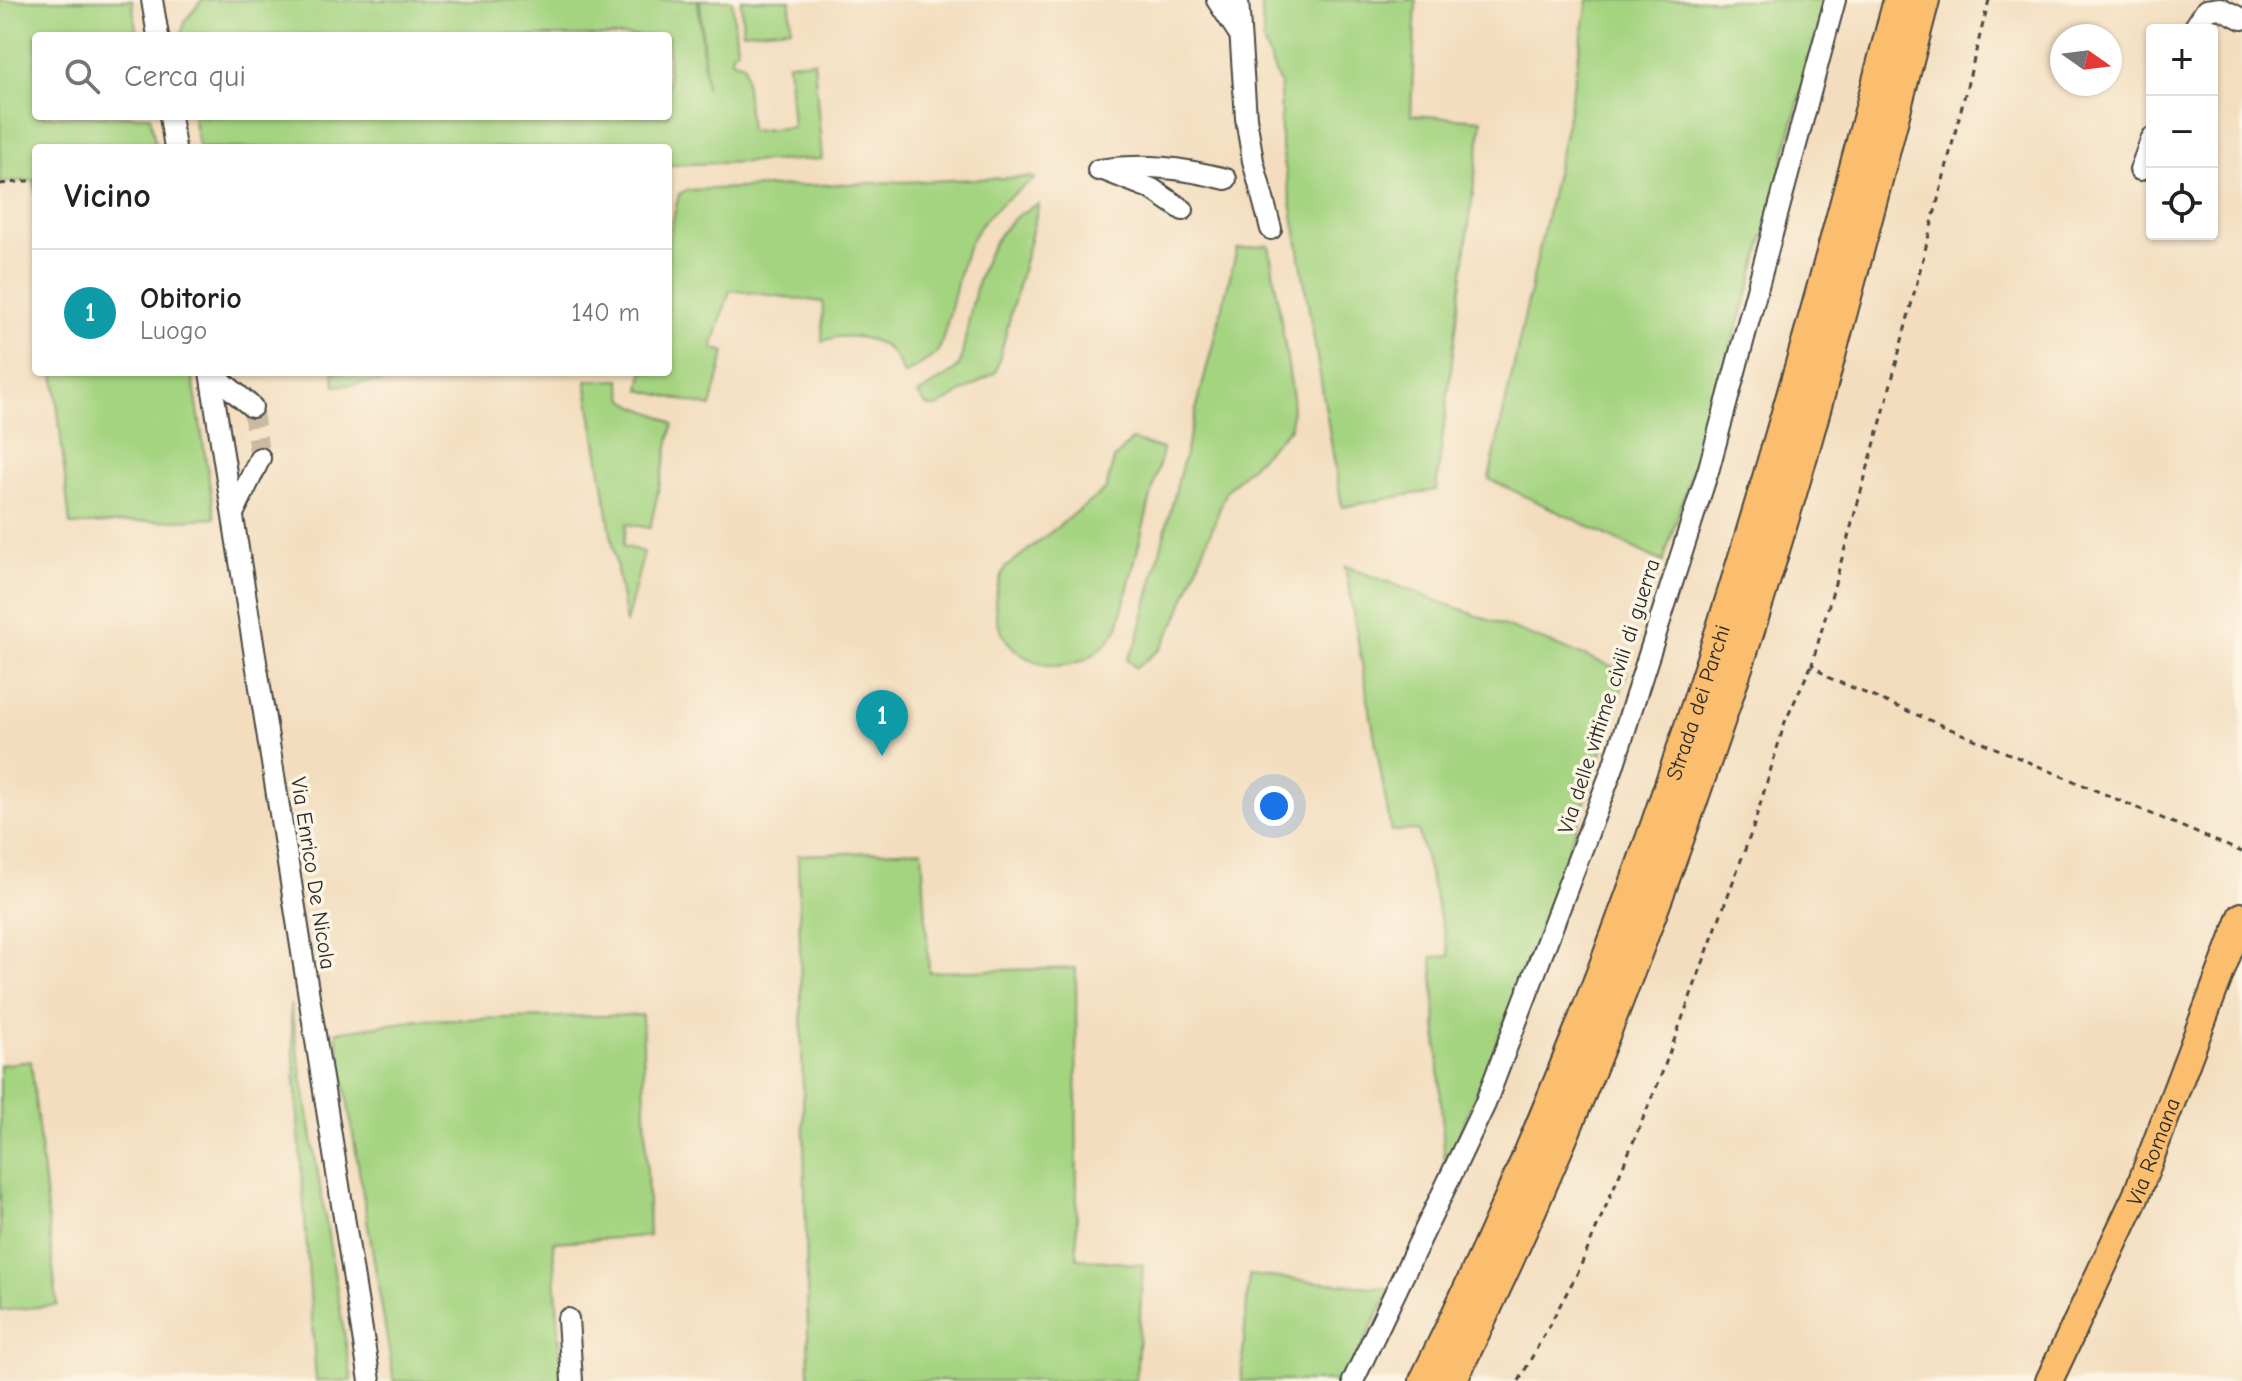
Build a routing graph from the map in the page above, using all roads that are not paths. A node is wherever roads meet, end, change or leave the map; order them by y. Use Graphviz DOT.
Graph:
graph roads {
  1 [pos="152,0"];
  2 [pos="1217,0"];
  3 [pos="1238,0"];
  4 [pos="1835,0"];
  5 [pos="1899,0"];
  6 [pos="1924,0"];
  7 [pos="2242,19"];
  8 [pos="2197,24"];
  9 [pos="157,32"];
  10 [pos="1241,35"];
  11 [pos="171,120"];
  12 [pos="174,144"];
  13 [pos="2146,154"];
  14 [pos="2140,170"];
  15 [pos="1226,179"];
  16 [pos="1183,210"];
  17 [pos="1271,229"];
  18 [pos="212,376"];
  19 [pos="216,376"];
  20 [pos="252,407"];
  21 [pos="260,458"];
  22 [pos="233,514"];
  23 [pos="2242,916"];
  24 [pos="568,1319"];
  25 [pos="370,1381"];
  26 [pos="572,1381"];
  27 [pos="1353,1381"];
  28 [pos="1425,1381"];
  29 [pos="1451,1381"];
  30 [pos="2049,1381"];
  1 -- 9 [label="street"];
  2 -- 10 [label="street"];
  3 -- 10 [label="street"];
  4 -- 27 [label="street, Via delle vittime civili di guerra"];
  5 -- 28 [label="highway, Strada dei Parchi"];
  6 -- 29 [label="highway, Strada dei Parchi"];
  7 -- 8 [label="street"];
  10 -- 17 [label="street"];
  11 -- 12 [label="street"];
  13 -- 14 [label="street"];
  15 -- 16 [label="street"];
  18 -- 22 [label="street, Via Enrico De Nicola"];
  19 -- 20 [label="street"];
  21 -- 22 [label="street"];
  22 -- 25 [label="street, Via Enrico De Nicola"];
  23 -- 30 [label="main road, Via Romana"];
  24 -- 26 [label="street"];
}
